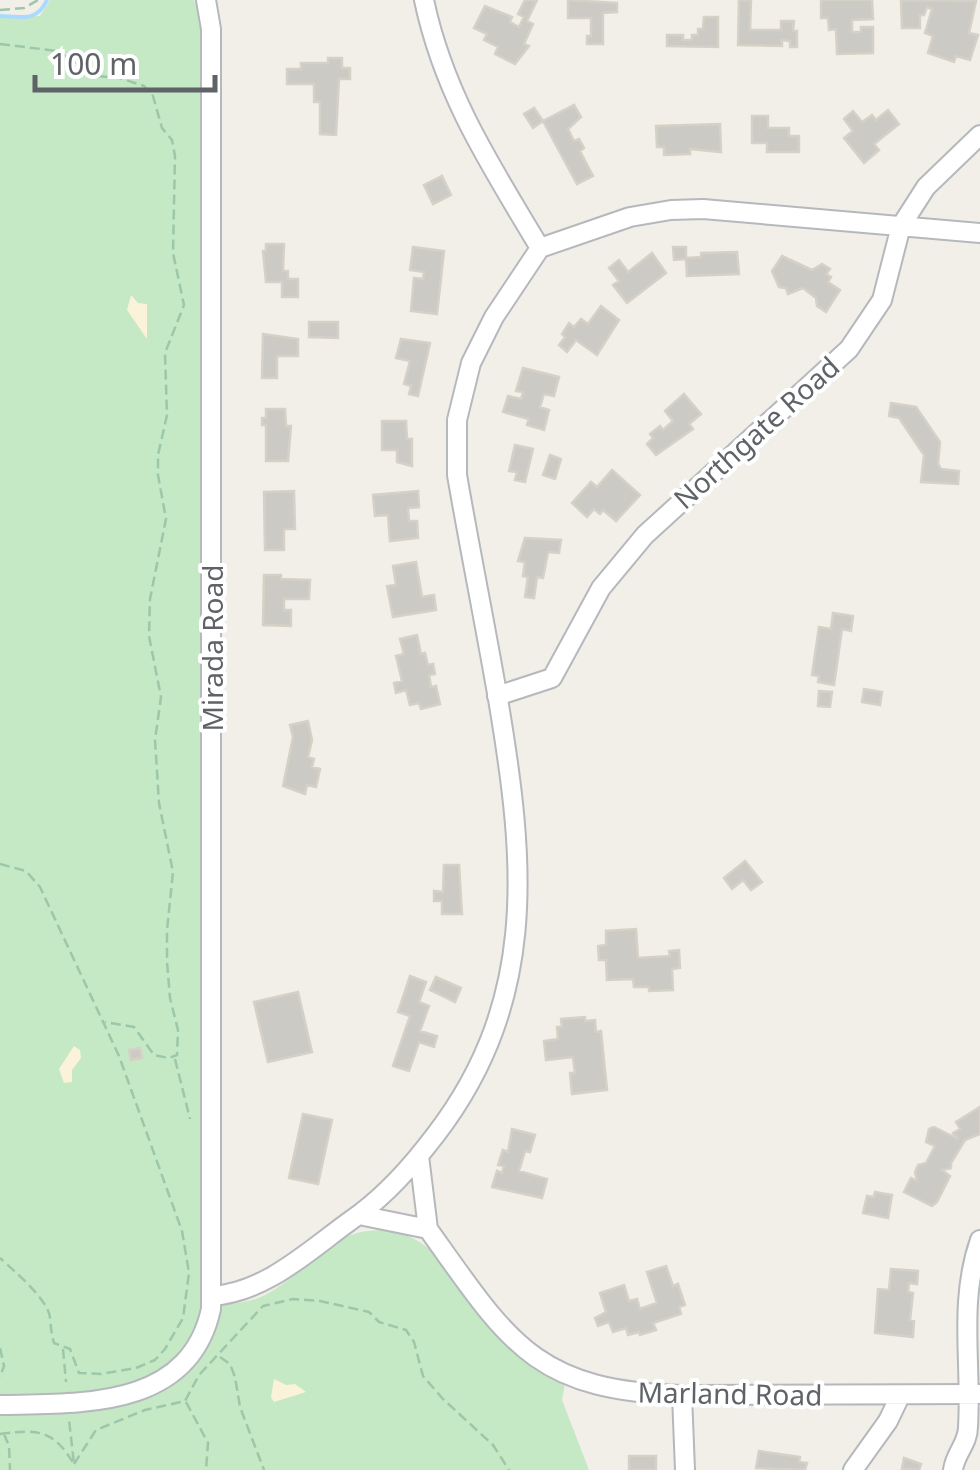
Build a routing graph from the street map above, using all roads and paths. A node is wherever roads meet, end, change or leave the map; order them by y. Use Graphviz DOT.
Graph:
graph roads {
  1 [pos="38,0"];
  2 [pos="206,0"];
  3 [pos="424,0"];
  4 [pos="0,10"];
  5 [pos="0,44"];
  6 [pos="980,136"];
  7 [pos="901,226"];
  8 [pos="980,234"];
  9 [pos="540,248"];
  10 [pos="497,696"];
  11 [pos="0,864"];
  12 [pos="105,1022"];
  13 [pos="175,1058"];
  14 [pos="190,1119"];
  15 [pos="419,1156"];
  16 [pos="359,1215"];
  17 [pos="428,1229"];
  18 [pos="980,1240"];
  19 [pos="0,1258"];
  20 [pos="212,1296"];
  21 [pos="0,1348"];
  22 [pos="63,1348"];
  23 [pos="219,1357"];
  24 [pos="0,1377"];
  25 [pos="66,1382"];
  26 [pos="975,1394"];
  27 [pos="682,1395"];
  28 [pos="900,1396"];
  29 [pos="185,1400"];
  30 [pos="0,1405"];
  31 [pos="68,1420"];
  32 [pos="2,1434"];
  33 [pos="74,1464"];
  34 [pos="10,1470"];
  35 [pos="206,1470"];
  36 [pos="264,1470"];
  37 [pos="508,1470"];
  38 [pos="686,1470"];
  39 [pos="853,1470"];
  40 [pos="953,1470"];
  1 -- 4 [label="path"];
  2 -- 20 [label="street, Mirada Road"];
  3 -- 9 [label="street"];
  5 -- 13 [label="path"];
  6 -- 7 [label="street, Northgate Road"];
  7 -- 8 [label="street"];
  7 -- 9 [label="street"];
  7 -- 10 [label="street, Northgate Road"];
  9 -- 10 [label="street"];
  10 -- 15 [label="street"];
  11 -- 12 [label="path"];
  12 -- 13 [label="path"];
  12 -- 22 [label="path"];
  13 -- 14 [label="path"];
  15 -- 16 [label="street"];
  15 -- 17 [label="street"];
  16 -- 17 [label="street"];
  16 -- 20 [label="street"];
  17 -- 27 [label="street, Marland Road"];
  18 -- 26 [label="street"];
  19 -- 22 [label="path"];
  20 -- 30 [label="street, Mirada Road"];
  21 -- 24 [label="path"];
  22 -- 25 [label="path"];
  23 -- 29 [label="path"];
  23 -- 36 [label="path"];
  23 -- 37 [label="path"];
  26 -- 28 [label="street, Marland Road"];
  26 -- 40 [label="street"];
  27 -- 28 [label="street, Marland Road"];
  27 -- 38 [label="street"];
  28 -- 39 [label="street"];
  29 -- 33 [label="path"];
  29 -- 35 [label="path"];
  31 -- 33 [label="path"];
  32 -- 33 [label="path"];
  32 -- 34 [label="path"];
}
